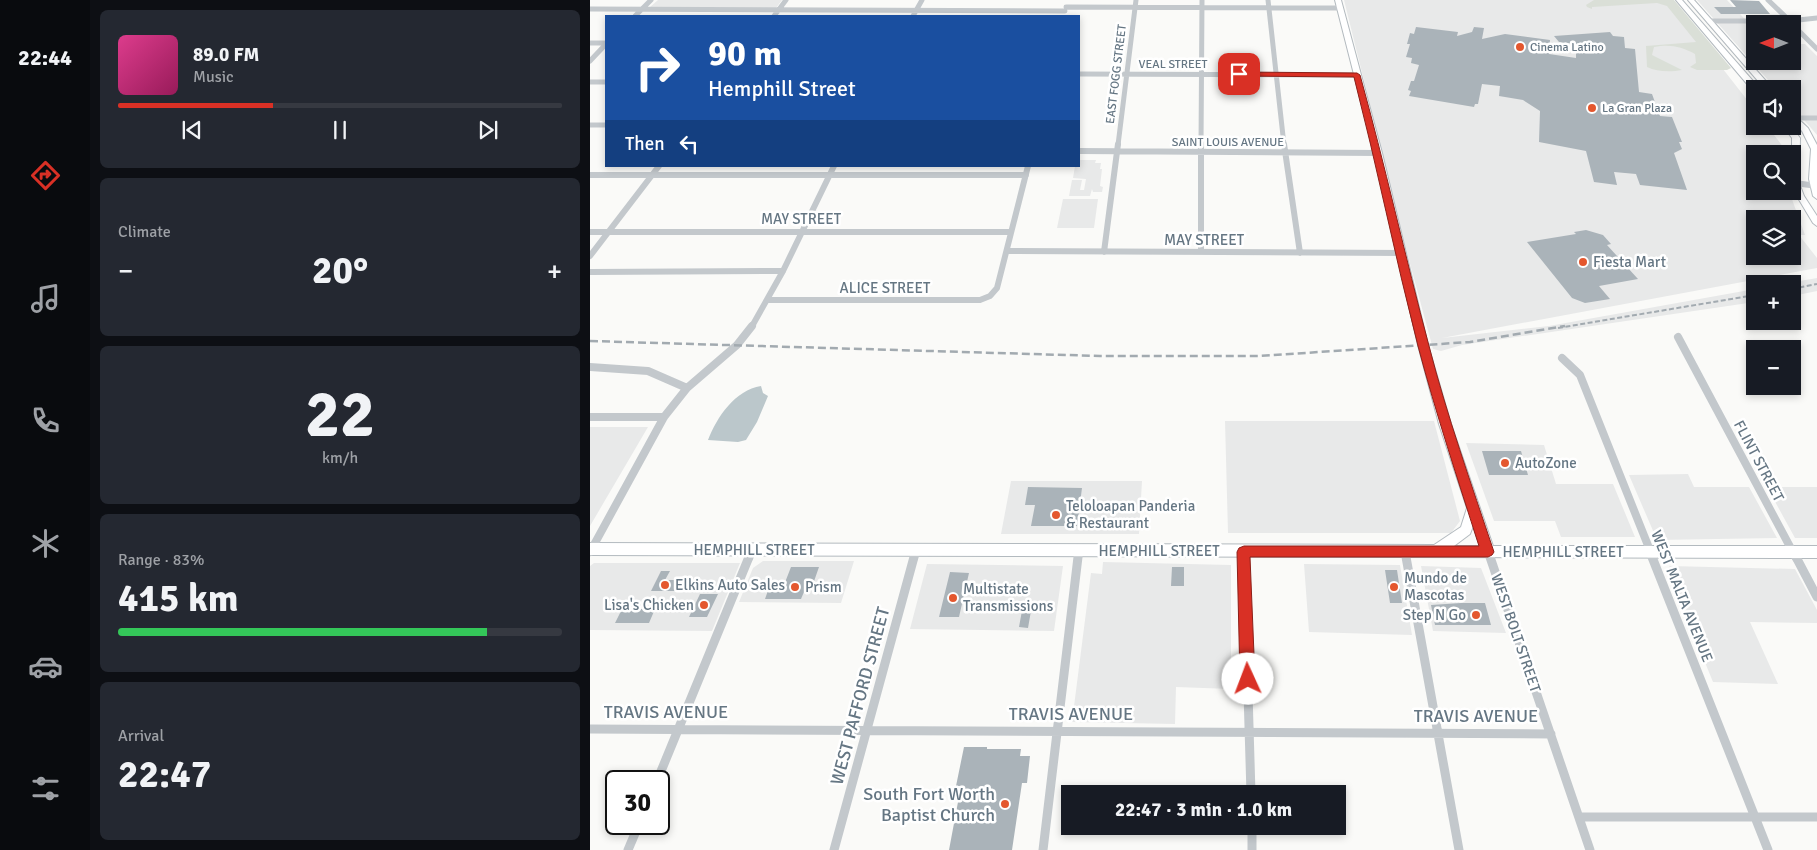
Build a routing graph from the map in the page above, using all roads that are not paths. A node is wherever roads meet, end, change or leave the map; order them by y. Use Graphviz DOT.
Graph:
graph roads {
  1 [pos="651,0"];
  2 [pos="786,0"];
  3 [pos="922,0"];
  4 [pos="1068,0"];
  5 [pos="1136,0"];
  6 [pos="1202,0"];
  7 [pos="1268,0"];
  8 [pos="1679,0"];
  9 [pos="1685,0"];
  10 [pos="1690,0"];
  11 [pos="1768,0"];
  12 [pos="1339,4"];
  13 [pos="1135,7"];
  14 [pos="1202,7"];
  15 [pos="1269,8"];
  16 [pos="1066,9"];
  17 [pos="590,10"];
  18 [pos="641,10"];
  19 [pos="779,10"];
  20 [pos="916,10"];
  21 [pos="1702,12"];
  22 [pos="636,15"];
  23 [pos="775,15"];
  24 [pos="914,15"];
  25 [pos="1064,15"];
  26 [pos="1783,15"];
  27 [pos="1817,18"];
  28 [pos="1709,20"];
  29 [pos="1746,21"];
  30 [pos="1801,21"];
  31 [pos="1801,33"];
  32 [pos="590,43"];
  33 [pos="605,44"];
  34 [pos="605,45"];
  35 [pos="1816,47"];
  36 [pos="1736,51"];
  37 [pos="590,60"];
  38 [pos="1742,73"];
  39 [pos="1080,74"];
  40 [pos="1126,74"];
  41 [pos="1201,74"];
  42 [pos="1276,75"];
  43 [pos="1357,75"];
  44 [pos="1748,80"];
  45 [pos="1756,80"];
  46 [pos="1760,80"];
  47 [pos="590,82"];
  48 [pos="605,82"];
  49 [pos="1801,117"];
  50 [pos="1817,118"];
  51 [pos="590,125"];
  52 [pos="605,125"];
  53 [pos="1801,128"];
  54 [pos="1080,151"];
  55 [pos="1116,151"];
  56 [pos="1200,152"];
  57 [pos="1286,152"];
  58 [pos="1378,153"];
  59 [pos="658,167"];
  60 [pos="833,167"];
  61 [pos="1028,167"];
  62 [pos="590,175"];
  63 [pos="652,175"];
  64 [pos="829,175"];
  65 [pos="1026,175"];
  66 [pos="1801,184"];
  67 [pos="1816,185"];
  68 [pos="1817,196"];
  69 [pos="1801,198"];
  70 [pos="1817,223"];
  71 [pos="590,232"];
  72 [pos="609,232"];
  73 [pos="802,232"];
  74 [pos="1011,232"];
  75 [pos="1006,251"];
  76 [pos="1104,252"];
  77 [pos="1201,252"];
  78 [pos="1300,253"];
  79 [pos="1402,253"];
  80 [pos="590,256"];
  81 [pos="783,271"];
  82 [pos="590,272"];
  83 [pos="767,300"];
  84 [pos="1678,337"];
  85 [pos="1562,358"];
  86 [pos="590,367"];
  87 [pos="687,388"];
  88 [pos="664,417"];
  89 [pos="590,418"];
  90 [pos="1474,508"];
  91 [pos="590,550"];
  92 [pos="752,550"];
  93 [pos="916,550"];
  94 [pos="1079,551"];
  95 [pos="1405,551"];
  96 [pos="1436,551"];
  97 [pos="1244,552"];
  98 [pos="1488,552"];
  99 [pos="1650,552"];
  100 [pos="1793,552"];
  101 [pos="1817,552"];
  102 [pos="1817,597"];
  103 [pos="590,729"];
  104 [pos="678,730"];
  105 [pos="868,731"];
  106 [pos="1058,732"];
  107 [pos="1249,733"];
  108 [pos="1438,734"];
  109 [pos="1551,734"];
  110 [pos="662,770"];
  111 [pos="1251,785"];
  112 [pos="1579,817"];
  113 [pos="1755,817"];
  114 [pos="1817,817"];
  115 [pos="634,835"];
  116 [pos="1252,835"];
  117 [pos="628,850"];
  118 [pos="834,850"];
  119 [pos="1044,850"];
  120 [pos="1252,850"];
  121 [pos="1459,850"];
  122 [pos="1590,850"];
  123 [pos="1768,850"];
  1 -- 18 [label="street"];
  2 -- 19 [label="street"];
  3 -- 20 [label="street"];
  4 -- 16 [label="street"];
  5 -- 13 [label="street, EAST FOGG STREET"];
  6 -- 14 [label="street"];
  7 -- 15 [label="street"];
  8 -- 38 [label="main road"];
  9 -- 21 [label="main road"];
  10 -- 21 [label="main road"];
  11 -- 26 [label="street"];
  12 -- 15 [label="street"];
  12 -- 43 [label="main road, WEST BOLT STREET"];
  13 -- 14 [label="street"];
  13 -- 16 [label="street"];
  13 -- 40 [label="street, EAST FOGG STREET"];
  14 -- 15 [label="street"];
  14 -- 41 [label="street"];
  15 -- 42 [label="street"];
  16 -- 20 [label="street"];
  16 -- 25 [label="street"];
  17 -- 18 [label="street"];
  18 -- 19 [label="street"];
  18 -- 22 [label="street"];
  19 -- 20 [label="street"];
  19 -- 23 [label="street"];
  20 -- 24 [label="street"];
  21 -- 28 [label="main road"];
  27 -- 30 [label="street"];
  28 -- 29 [label="street"];
  28 -- 36 [label="main road"];
  31 -- 35 [label="street"];
  32 -- 33 [label="street"];
  34 -- 37 [label="street"];
  36 -- 38 [label="main road"];
  36 -- 46 [label="main road"];
  38 -- 44 [label="main road"];
  38 -- 45 [label="main road"];
  39 -- 40 [label="street, VEAL STREET"];
  40 -- 41 [label="street, VEAL STREET"];
  40 -- 55 [label="street, EAST FOGG STREET"];
  41 -- 42 [label="street, VEAL STREET"];
  41 -- 56 [label="street"];
  42 -- 43 [label="street, VEAL STREET"];
  42 -- 57 [label="street"];
  43 -- 58 [label="main road, WEST BOLT STREET"];
  47 -- 48 [label="street"];
  49 -- 50 [label="street"];
  51 -- 52 [label="street"];
  53 -- 67 [label="main road"];
  54 -- 55 [label="street, SAINT LOUIS AVENUE"];
  55 -- 56 [label="street, SAINT LOUIS AVENUE"];
  55 -- 76 [label="street, EAST FOGG STREET"];
  56 -- 57 [label="street, SAINT LOUIS AVENUE"];
  56 -- 77 [label="street"];
  57 -- 58 [label="street, SAINT LOUIS AVENUE"];
  57 -- 78 [label="street"];
  58 -- 79 [label="main road, WEST BOLT STREET"];
  59 -- 63 [label="street"];
  60 -- 64 [label="street"];
  61 -- 65 [label="street"];
  62 -- 63 [label="street"];
  63 -- 64 [label="street"];
  63 -- 72 [label="street"];
  64 -- 65 [label="street"];
  64 -- 73 [label="street"];
  65 -- 74 [label="street"];
  66 -- 67 [label="street"];
  67 -- 68 [label="main road"];
  69 -- 70 [label="main road"];
  71 -- 72 [label="street, MAY STREET"];
  72 -- 73 [label="street, MAY STREET"];
  72 -- 80 [label="street"];
  73 -- 74 [label="street, MAY STREET"];
  73 -- 81 [label="street"];
  74 -- 75 [label="street"];
  75 -- 76 [label="street, MAY STREET"];
  75 -- 83 [label="street, ALICE STREET"];
  76 -- 77 [label="street, MAY STREET"];
  77 -- 78 [label="street, MAY STREET"];
  78 -- 79 [label="street, MAY STREET"];
  79 -- 90 [label="main road, WEST BOLT STREET"];
  81 -- 82 [label="street"];
  81 -- 83 [label="street"];
  83 -- 87 [label="street"];
  84 -- 100 [label="street, FLINT STREET"];
  85 -- 99 [label="street, WEST MALTA AVENUE"];
  86 -- 87 [label="street"];
  87 -- 88 [label="street"];
  88 -- 89 [label="street"];
  88 -- 91 [label="street"];
  90 -- 96 [label="main road"];
  90 -- 98 [label="main road, WEST BOLT STREET"];
  91 -- 92 [label="main road, HEMPHILL STREET"];
  92 -- 93 [label="main road, HEMPHILL STREET"];
  92 -- 104 [label="street"];
  93 -- 94 [label="main road, HEMPHILL STREET"];
  93 -- 105 [label="street, WEST PAFFORD STREET"];
  94 -- 97 [label="main road, HEMPHILL STREET"];
  94 -- 106 [label="street"];
  95 -- 96 [label="main road, HEMPHILL STREET"];
  95 -- 97 [label="main road, HEMPHILL STREET"];
  95 -- 108 [label="street"];
  96 -- 98 [label="main road, HEMPHILL STREET"];
  97 -- 107 [label="street"];
  98 -- 99 [label="main road, HEMPHILL STREET"];
  98 -- 109 [label="street, WEST BOLT STREET"];
  99 -- 100 [label="main road, HEMPHILL STREET"];
  99 -- 113 [label="street, WEST MALTA AVENUE"];
  100 -- 101 [label="main road, HEMPHILL STREET"];
  100 -- 102 [label="street, FLINT STREET"];
  103 -- 104 [label="street, TRAVIS AVENUE"];
  104 -- 105 [label="street, TRAVIS AVENUE"];
  104 -- 110 [label="street"];
  105 -- 106 [label="street, TRAVIS AVENUE"];
  105 -- 118 [label="street, WEST PAFFORD STREET"];
  106 -- 107 [label="street, TRAVIS AVENUE"];
  106 -- 119 [label="street"];
  107 -- 108 [label="street, TRAVIS AVENUE"];
  107 -- 111 [label="street"];
  108 -- 109 [label="street, TRAVIS AVENUE"];
  108 -- 121 [label="street"];
  109 -- 112 [label="street, WEST BOLT STREET"];
  112 -- 113 [label="street"];
  112 -- 122 [label="street, WEST BOLT STREET"];
  113 -- 114 [label="street"];
  113 -- 123 [label="street, WEST MALTA AVENUE"];
  115 -- 117 [label="street"];
  116 -- 120 [label="street"];
}
